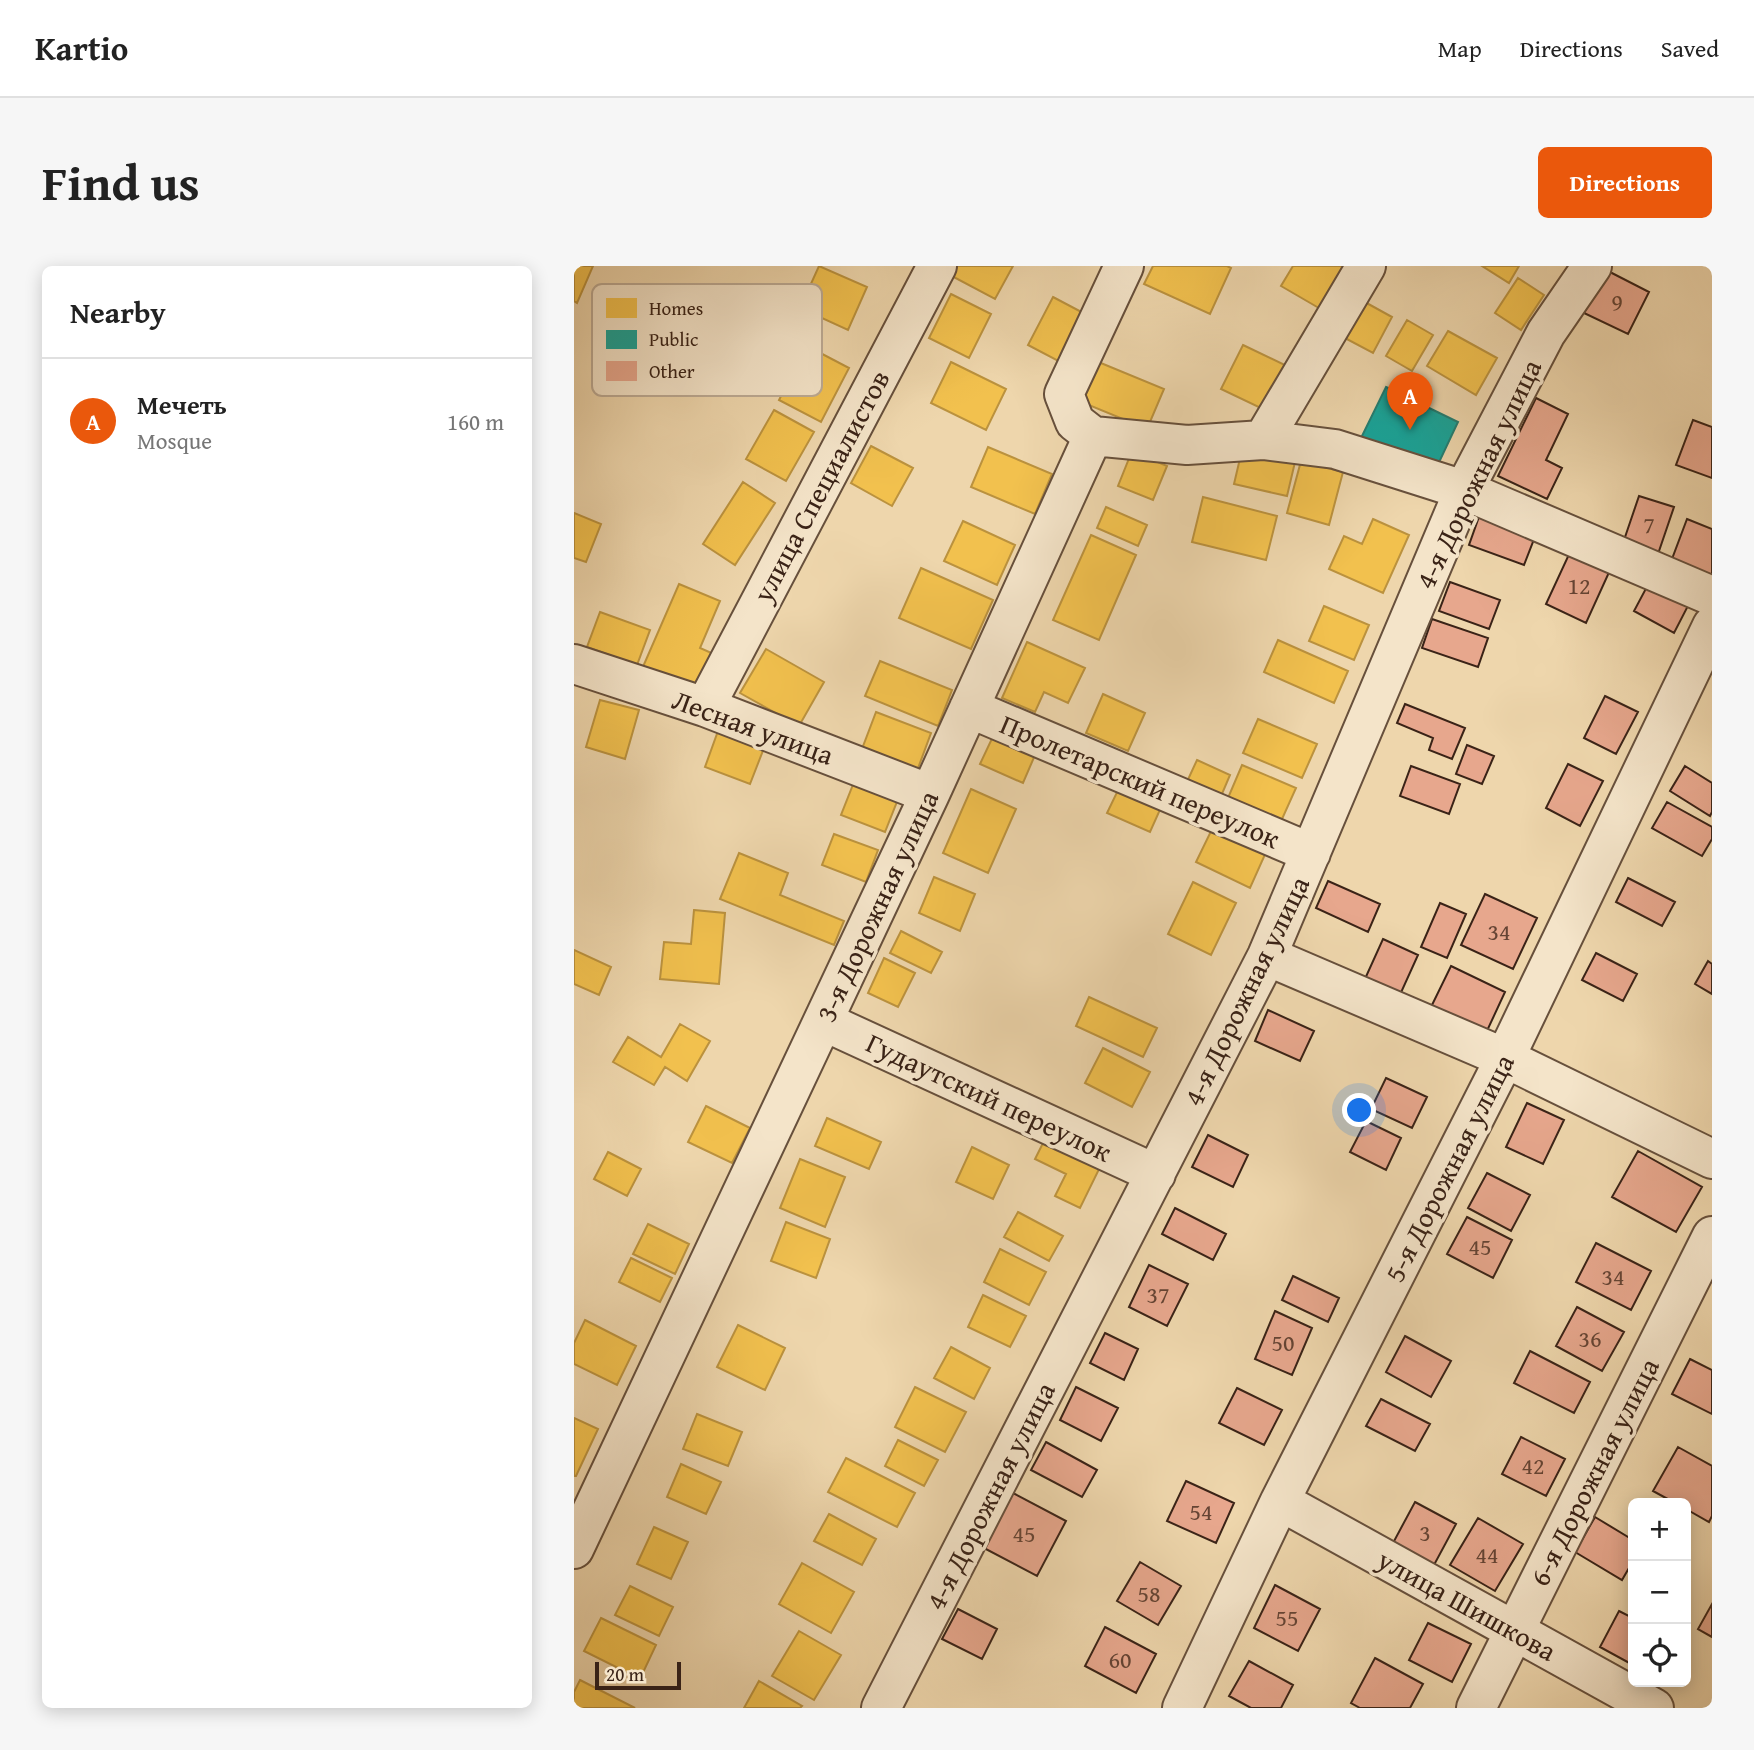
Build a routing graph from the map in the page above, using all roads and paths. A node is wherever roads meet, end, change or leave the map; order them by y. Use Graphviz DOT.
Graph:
graph roads {
  1 [pos="937,266"];
  2 [pos="1124,266"];
  3 [pos="1366,266"];
  4 [pos="1592,266"];
  5 [pos="1093,436"];
  6 [pos="1263,440"];
  7 [pos="1464,490"];
  8 [pos="1712,596"];
  9 [pos="1712,626"];
  10 [pos="574,664"];
  11 [pos="705,707"];
  12 [pos="969,708"];
  13 [pos="930,794"];
  14 [pos="1311,853"];
  15 [pos="1267,956"];
  16 [pos="823,1021"];
  17 [pos="1505,1058"];
  18 [pos="1712,1159"];
  19 [pos="1156,1174"];
  20 [pos="1712,1236"];
  21 [pos="1280,1502"];
  22 [pos="574,1549"];
  23 [pos="1513,1631"];
  24 [pos="881,1708"];
  25 [pos="1182,1708"];
  26 [pos="1476,1708"];
  27 [pos="1654,1708"];
  1 -- 11 [label="street, улица Специалистов"];
  2 -- 5 [label="street"];
  3 -- 6 [label="street"];
  4 -- 7 [label="street, 4-я Дорожная улица"];
  5 -- 6 [label="street"];
  5 -- 12 [label="street, 3-я Дорожная улица"];
  6 -- 7 [label="street"];
  7 -- 8 [label="street"];
  7 -- 14 [label="street, 4-я Дорожная улица"];
  9 -- 17 [label="street, 5-я Дорожная улица"];
  10 -- 11 [label="street, Лесная улица"];
  11 -- 13 [label="street, Лесная улица"];
  12 -- 13 [label="street, 3-я Дорожная улица"];
  12 -- 14 [label="street, Пролетарский переулок"];
  13 -- 16 [label="street, 3-я Дорожная улица"];
  14 -- 15 [label="street, 4-я Дорожная улица"];
  15 -- 17 [label="street"];
  15 -- 19 [label="street, 4-я Дорожная улица"];
  16 -- 19 [label="street, Гудаутский переулок"];
  16 -- 22 [label="street, 3-я Дорожная улица"];
  17 -- 18 [label="street"];
  17 -- 21 [label="street, 5-я Дорожная улица"];
  19 -- 24 [label="street, 4-я Дорожная улица"];
  20 -- 23 [label="street, 6-я Дорожная улица"];
  21 -- 23 [label="street, улица Шишкова"];
  21 -- 25 [label="street, 5-я Дорожная улица"];
  23 -- 26 [label="street, 6-я Дорожная улица"];
  23 -- 27 [label="street, улица Шишкова"];
}
